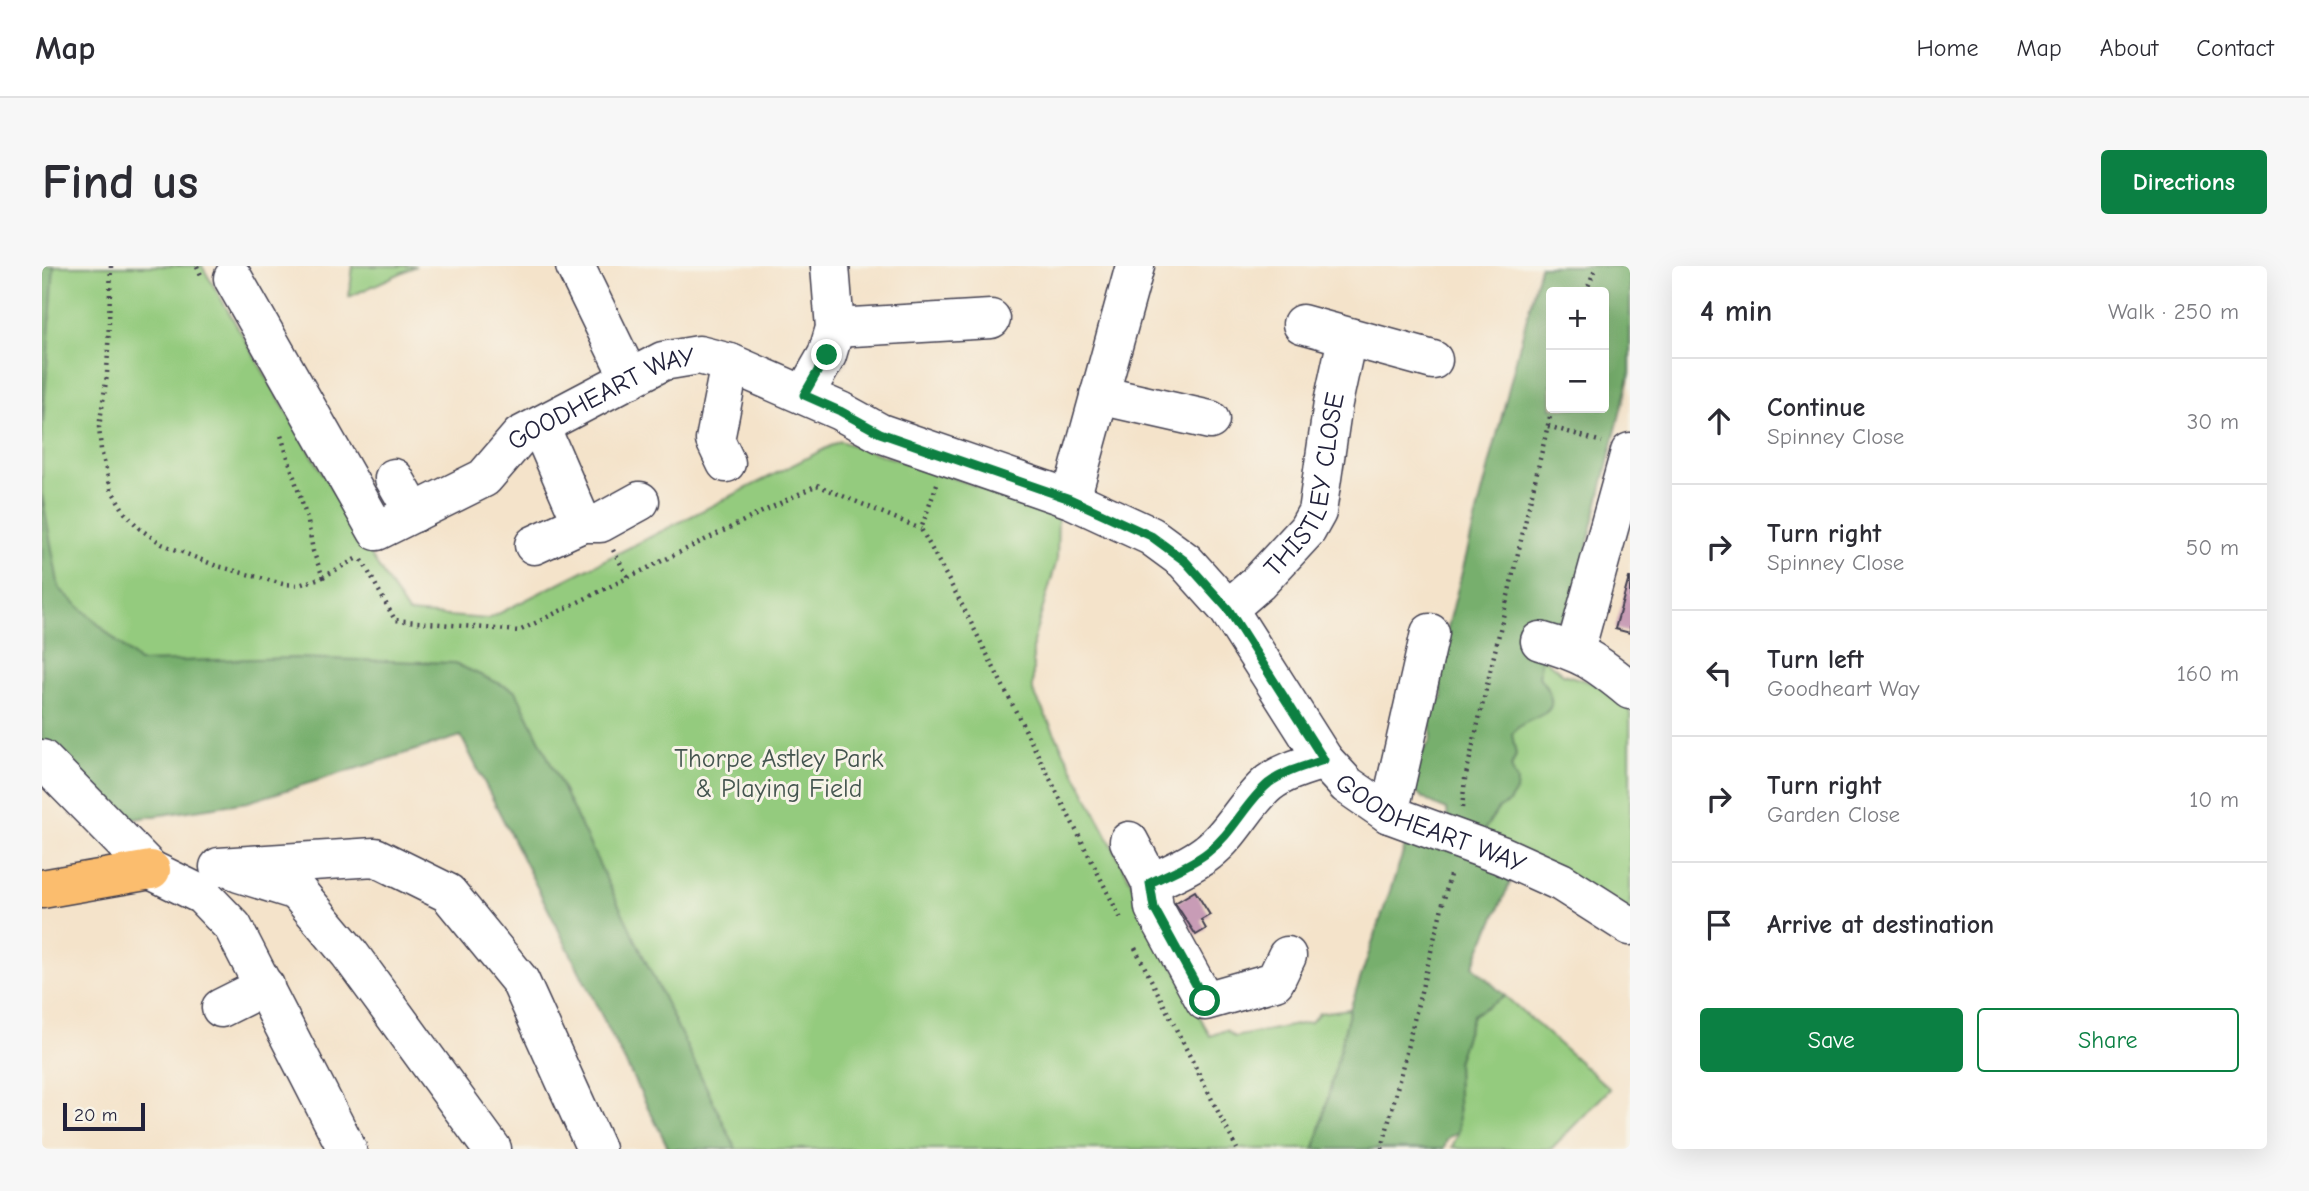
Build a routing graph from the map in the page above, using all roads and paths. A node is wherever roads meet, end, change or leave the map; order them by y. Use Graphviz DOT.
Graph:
graph roads {
  1 [pos="111,266"];
  2 [pos="197,266"];
  3 [pos="575,266"];
  4 [pos="830,266"];
  5 [pos="1595,266"];
  6 [pos="1129,268"];
  7 [pos="220,282"];
  8 [pos="1588,287"];
  9 [pos="991,319"];
  10 [pos="1302,324"];
  11 [pos="835,327"];
  12 [pos="1347,338"];
  13 [pos="1433,360"];
  14 [pos="730,363"];
  15 [pos="629,379"];
  16 [pos="804,395"];
  17 [pos="1099,396"];
  18 [pos="1551,413"];
  19 [pos="1210,420"];
  20 [pos="540,426"];
  21 [pos="1548,426"];
  22 [pos="279,428"];
  23 [pos="1618,448"];
  24 [pos="947,457"];
  25 [pos="726,463"];
  26 [pos="394,478"];
  27 [pos="1070,499"];
  28 [pos="640,501"];
  29 [pos="414,513"];
  30 [pos="921,529"];
  31 [pos="605,542"];
  32 [pos="369,543"];
  33 [pos="534,545"];
  34 [pos="1228,609"];
  35 [pos="1430,632"];
  36 [pos="1630,690"];
  37 [pos="42,759"];
  38 [pos="1324,760"];
  39 [pos="1389,814"];
  40 [pos="1459,840"];
  41 [pos="1129,841"];
  42 [pos="219,867"];
  43 [pos="151,870"];
  44 [pos="1150,883"];
  45 [pos="42,889"];
  46 [pos="1630,926"];
  47 [pos="1128,933"];
  48 [pos="1134,946"];
  49 [pos="1287,956"];
  50 [pos="264,986"];
  51 [pos="221,1009"];
  52 [pos="342,1147"];
  53 [pos="492,1149"];
  54 [pos="596,1149"];
  55 [pos="1237,1149"];
  56 [pos="1382,1149"];
  1 -- 22 [label="path"];
  2 -- 7 [label="path"];
  3 -- 15 [label="street"];
  4 -- 11 [label="street"];
  5 -- 8 [label="path"];
  6 -- 17 [label="street"];
  7 -- 32 [label="street"];
  9 -- 11 [label="street"];
  10 -- 12 [label="street"];
  11 -- 16 [label="street"];
  12 -- 13 [label="street"];
  12 -- 34 [label="street, THISTLEY CLOSE"];
  14 -- 15 [label="street, GOODHEART WAY"];
  14 -- 16 [label="street, GOODHEART WAY"];
  14 -- 25 [label="street"];
  15 -- 20 [label="street, GOODHEART WAY"];
  16 -- 24 [label="street, GOODHEART WAY"];
  17 -- 19 [label="street"];
  17 -- 27 [label="street"];
  18 -- 21 [label="path"];
  20 -- 29 [label="street, GOODHEART WAY"];
  20 -- 31 [label="street"];
  21 -- 23 [label="path"];
  21 -- 40 [label="path"];
  23 -- 36 [label="street"];
  24 -- 27 [label="street, GOODHEART WAY"];
  24 -- 30 [label="path"];
  26 -- 29 [label="street"];
  27 -- 34 [label="street, GOODHEART WAY"];
  28 -- 31 [label="street"];
  29 -- 32 [label="street, GOODHEART WAY"];
  30 -- 31 [label="path"];
  30 -- 47 [label="path"];
  31 -- 32 [label="path"];
  31 -- 33 [label="street"];
  34 -- 38 [label="street, GOODHEART WAY"];
  35 -- 39 [label="street"];
  37 -- 43 [label="street"];
  38 -- 39 [label="street, GOODHEART WAY"];
  38 -- 44 [label="street"];
  39 -- 40 [label="street, GOODHEART WAY"];
  40 -- 46 [label="street, GOODHEART WAY"];
  40 -- 56 [label="path"];
  41 -- 44 [label="street"];
  42 -- 43 [label="street"];
  42 -- 53 [label="street"];
  42 -- 54 [label="street"];
  43 -- 45 [label="highway"];
  43 -- 50 [label="street"];
  44 -- 49 [label="street"];
  48 -- 55 [label="path"];
  50 -- 51 [label="street"];
  50 -- 52 [label="street"];
}
